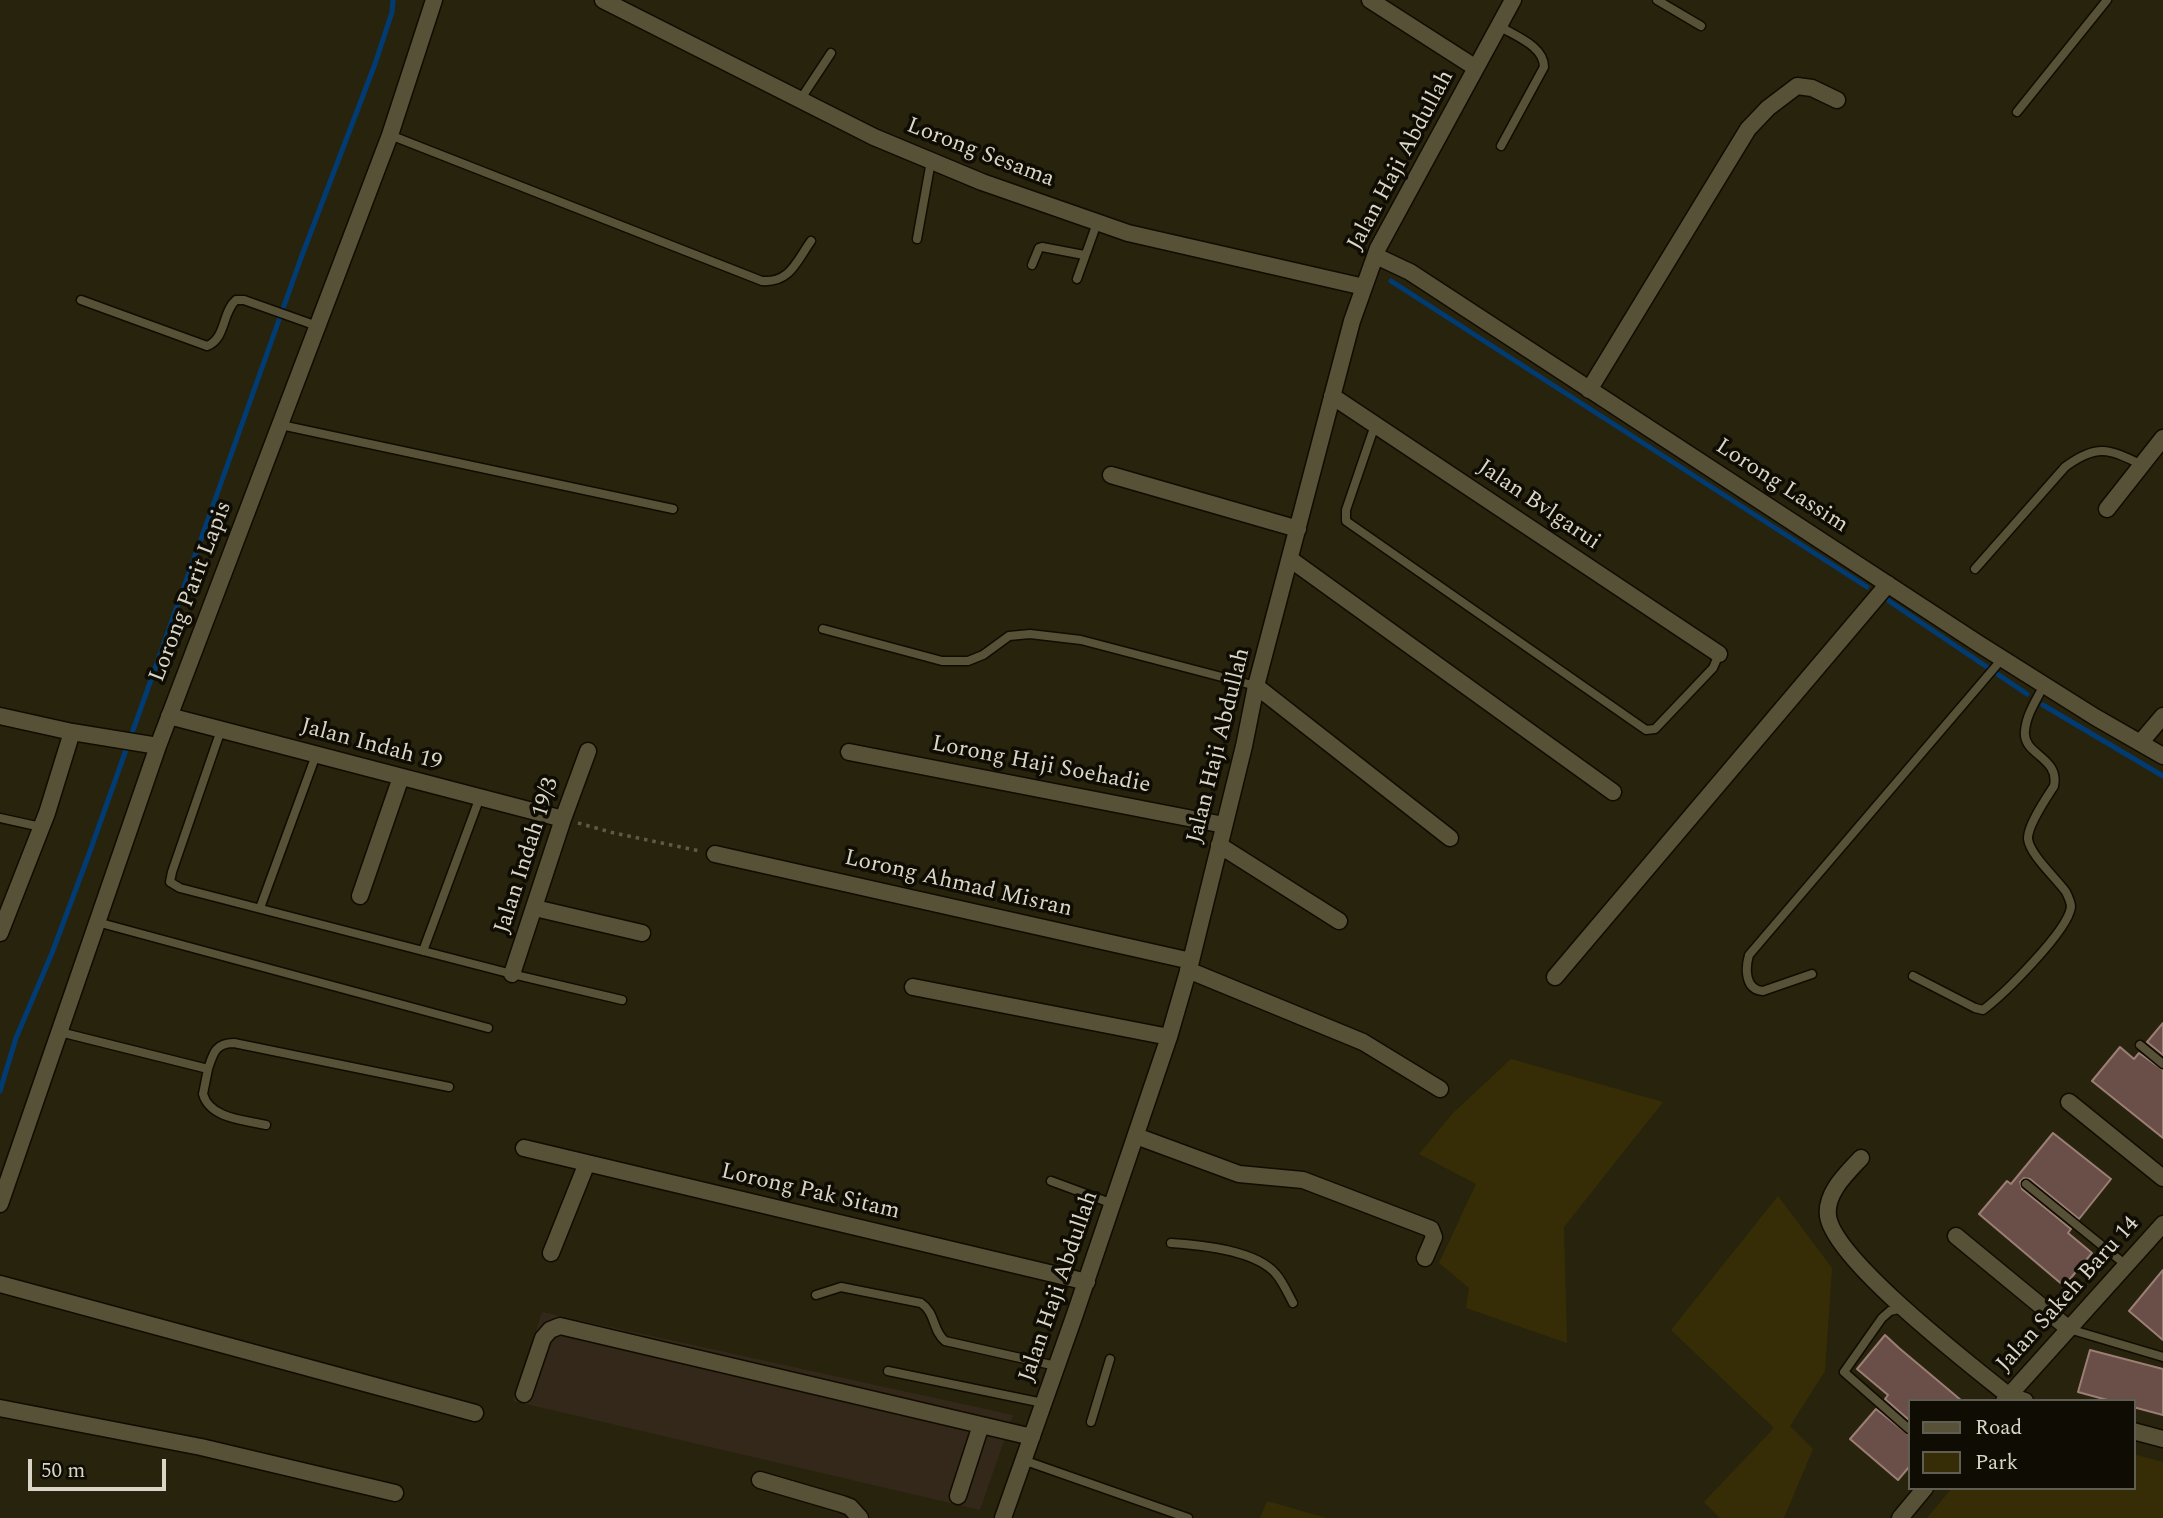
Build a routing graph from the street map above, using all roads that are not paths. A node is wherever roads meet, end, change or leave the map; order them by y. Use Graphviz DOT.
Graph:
graph roads {
  1 [pos="434,0"];
  2 [pos="603,0"];
  3 [pos="1370,0"];
  4 [pos="1513,0"];
  5 [pos="1657,0"];
  6 [pos="2107,0"];
  7 [pos="1499,26"];
  8 [pos="1701,26"];
  9 [pos="831,53"];
  10 [pos="1476,68"];
  11 [pos="800,100"];
  12 [pos="1837,100"];
  13 [pos="2017,112"];
  14 [pos="390,135"];
  15 [pos="1502,146"];
  16 [pos="931,161"];
  17 [pos="1097,223"];
  18 [pos="917,239"];
  19 [pos="811,241"];
  20 [pos="1084,256"];
  21 [pos="1376,256"];
  22 [pos="1032,265"];
  23 [pos="1077,279"];
  24 [pos="1364,287"];
  25 [pos="81,300"];
  26 [pos="317,326"];
  27 [pos="1589,390"];
  28 [pos="1332,396"];
  29 [pos="281,425"];
  30 [pos="1375,425"];
  31 [pos="2163,438"];
  32 [pos="2142,465"];
  33 [pos="1111,475"];
  34 [pos="673,509"];
  35 [pos="2107,509"];
  36 [pos="1298,529"];
  37 [pos="1290,559"];
  38 [pos="1975,569"];
  39 [pos="1888,584"];
  40 [pos="823,629"];
  41 [pos="1719,654"];
  42 [pos="2002,659"];
  43 [pos="2044,685"];
  44 [pos="1256,686"];
  45 [pos="0,716"];
  46 [pos="169,716"];
  47 [pos="2163,716"];
  48 [pos="222,730"];
  49 [pos="72,732"];
  50 [pos="2140,743"];
  51 [pos="158,746"];
  52 [pos="588,751"];
  53 [pos="849,752"];
  54 [pos="316,755"];
  55 [pos="2163,756"];
  56 [pos="401,777"];
  57 [pos="1613,792"];
  58 [pos="480,797"];
  59 [pos="0,818"];
  60 [pos="563,819"];
  61 [pos="1224,825"];
  62 [pos="41,827"];
  63 [pos="1450,838"];
  64 [pos="1219,845"];
  65 [pos="715,854"];
  66 [pos="360,897"];
  67 [pos="260,908"];
  68 [pos="535,908"];
  69 [pos="1339,921"];
  70 [pos="97,922"];
  71 [pos="0,933"];
  72 [pos="642,933"];
  73 [pos="423,951"];
  74 [pos="1189,966"];
  75 [pos="512,974"];
  76 [pos="1812,974"];
  77 [pos="1913,976"];
  78 [pos="1555,977"];
  79 [pos="914,987"];
  80 [pos="622,1000"];
  81 [pos="488,1028"];
  82 [pos="60,1032"];
  83 [pos="1169,1037"];
  84 [pos="2140,1045"];
  85 [pos="2163,1064"];
  86 [pos="208,1069"];
  87 [pos="449,1087"];
  88 [pos="1440,1089"];
  89 [pos="2069,1102"];
  90 [pos="266,1125"];
  91 [pos="1136,1136"];
  92 [pos="524,1148"];
  93 [pos="1861,1157"];
  94 [pos="587,1163"];
  95 [pos="2163,1178"];
  96 [pos="1051,1181"];
  97 [pos="2026,1184"];
  98 [pos="0,1204"];
  99 [pos="1113,1204"];
  100 [pos="2163,1224"];
  101 [pos="1956,1236"];
  102 [pos="1171,1243"];
  103 [pos="551,1253"];
  104 [pos="1425,1258"];
  105 [pos="2126,1265"];
  106 [pos="1087,1282"];
  107 [pos="0,1284"];
  108 [pos="816,1295"];
  109 [pos="1293,1303"];
  110 [pos="1903,1308"];
  111 [pos="2069,1329"];
  112 [pos="2163,1357"];
  113 [pos="1110,1359"];
  114 [pos="1056,1366"];
  115 [pos="888,1371"];
  116 [pos="524,1394"];
  117 [pos="2007,1398"];
  118 [pos="1043,1404"];
  119 [pos="0,1408"];
  120 [pos="475,1413"];
  121 [pos="1091,1422"];
  122 [pos="981,1425"];
  123 [pos="1908,1428"];
  124 [pos="2135,1432"];
  125 [pos="1032,1437"];
  126 [pos="2163,1439"];
  127 [pos="1023,1460"];
  128 [pos="760,1480"];
  129 [pos="1923,1490"];
  130 [pos="396,1493"];
  131 [pos="958,1496"];
  132 [pos="860,1518"];
  133 [pos="1003,1518"];
  134 [pos="1188,1518"];
  135 [pos="1900,1518"];
  1 -- 14 [label="street, Lorong Parit Lapis"];
  2 -- 11 [label="street, Lorong Sesama"];
  3 -- 10 [label="street"];
  4 -- 7 [label="street, Jalan Haji Abdullah"];
  5 -- 8 [label="lane"];
  6 -- 13 [label="lane"];
  7 -- 10 [label="street, Jalan Haji Abdullah"];
  7 -- 15 [label="lane"];
  9 -- 11 [label="lane"];
  10 -- 21 [label="street, Jalan Haji Abdullah"];
  11 -- 16 [label="street, Lorong Sesama"];
  12 -- 27 [label="street"];
  14 -- 19 [label="lane"];
  14 -- 26 [label="street, Lorong Parit Lapis"];
  16 -- 17 [label="street, Lorong Sesama"];
  16 -- 18 [label="lane"];
  17 -- 20 [label="lane"];
  17 -- 24 [label="street, Lorong Sesama"];
  20 -- 22 [label="lane"];
  20 -- 23 [label="lane"];
  21 -- 24 [label="street, Jalan Haji Abdullah"];
  21 -- 27 [label="street, Lorong Lassim"];
  24 -- 28 [label="street, Jalan Haji Abdullah"];
  25 -- 26 [label="lane"];
  26 -- 29 [label="street, Lorong Parit Lapis"];
  27 -- 39 [label="street, Lorong Lassim"];
  28 -- 30 [label="street, Jalan Bvlgarui"];
  28 -- 36 [label="street, Jalan Haji Abdullah"];
  29 -- 34 [label="lane"];
  29 -- 46 [label="street, Lorong Parit Lapis"];
  30 -- 41 [label="street, Jalan Bvlgarui"];
  30 -- 41 [label="lane"];
  31 -- 32 [label="street"];
  32 -- 35 [label="street"];
  32 -- 38 [label="lane"];
  33 -- 36 [label="street"];
  36 -- 37 [label="street, Jalan Haji Abdullah"];
  37 -- 44 [label="street, Jalan Haji Abdullah"];
  37 -- 57 [label="street"];
  39 -- 42 [label="street, Lorong Lassim"];
  39 -- 78 [label="street"];
  40 -- 44 [label="lane"];
  42 -- 43 [label="street, Lorong Lassim"];
  42 -- 76 [label="lane"];
  43 -- 50 [label="street, Lorong Lassim"];
  43 -- 77 [label="lane"];
  44 -- 61 [label="street, Jalan Haji Abdullah"];
  44 -- 63 [label="street"];
  45 -- 49 [label="street"];
  46 -- 48 [label="street, Jalan Indah 19"];
  46 -- 51 [label="street, Lorong Parit Lapis"];
  47 -- 50 [label="street"];
  48 -- 54 [label="street, Jalan Indah 19"];
  48 -- 67 [label="lane"];
  49 -- 51 [label="street"];
  49 -- 62 [label="street"];
  50 -- 55 [label="street, Lorong Lassim"];
  51 -- 70 [label="street, Lorong Parit Lapis"];
  52 -- 60 [label="street, Jalan Indah 19/3"];
  53 -- 61 [label="street, Lorong Haji Soehadie"];
  54 -- 56 [label="street, Jalan Indah 19"];
  54 -- 67 [label="lane"];
  56 -- 58 [label="street, Jalan Indah 19"];
  56 -- 66 [label="street"];
  58 -- 60 [label="street, Jalan Indah 19"];
  58 -- 73 [label="lane"];
  59 -- 62 [label="lane"];
  60 -- 68 [label="street, Jalan Indah 19/3"];
  61 -- 64 [label="street, Jalan Haji Abdullah"];
  62 -- 71 [label="street"];
  64 -- 69 [label="street"];
  64 -- 74 [label="street, Jalan Haji Abdullah"];
  65 -- 74 [label="street, Lorong Ahmad Misran"];
  67 -- 73 [label="lane"];
  68 -- 72 [label="street"];
  68 -- 75 [label="street, Jalan Indah 19/3"];
  70 -- 81 [label="lane"];
  70 -- 82 [label="street, Lorong Parit Lapis"];
  73 -- 75 [label="lane"];
  74 -- 83 [label="street, Jalan Haji Abdullah"];
  74 -- 88 [label="street, Lorong Ahmad Misran"];
  75 -- 80 [label="lane"];
  79 -- 83 [label="street"];
  82 -- 86 [label="lane"];
  82 -- 98 [label="street, Lorong Parit Lapis"];
  83 -- 91 [label="street, Jalan Haji Abdullah"];
  84 -- 85 [label="lane"];
  86 -- 87 [label="lane"];
  86 -- 90 [label="lane"];
  89 -- 95 [label="street"];
  91 -- 99 [label="street, Jalan Haji Abdullah"];
  91 -- 104 [label="street"];
  92 -- 94 [label="street, Lorong Pak Sitam"];
  93 -- 110 [label="street"];
  94 -- 103 [label="street"];
  94 -- 106 [label="street, Lorong Pak Sitam"];
  96 -- 99 [label="lane"];
  97 -- 105 [label="lane"];
  99 -- 106 [label="street, Jalan Haji Abdullah"];
  100 -- 105 [label="street, Jalan Sakeh Baru 14"];
  101 -- 111 [label="street"];
  102 -- 109 [label="lane"];
  105 -- 111 [label="street, Jalan Sakeh Baru 14"];
  106 -- 114 [label="street, Jalan Haji Abdullah"];
  107 -- 120 [label="street"];
  108 -- 114 [label="lane"];
  110 -- 117 [label="street"];
  110 -- 123 [label="lane"];
  111 -- 112 [label="lane"];
  111 -- 117 [label="street, Jalan Sakeh Baru 14"];
  113 -- 121 [label="lane"];
  114 -- 118 [label="street, Jalan Haji Abdullah"];
  115 -- 118 [label="lane"];
  116 -- 122 [label="street"];
  118 -- 125 [label="street, Jalan Haji Abdullah"];
  119 -- 130 [label="street"];
  122 -- 125 [label="street"];
  122 -- 131 [label="street"];
  124 -- 126 [label="street"];
  125 -- 127 [label="street, Jalan Haji Abdullah"];
  127 -- 133 [label="street, Jalan Haji Abdullah"];
  127 -- 134 [label="lane"];
  128 -- 132 [label="street"];
  129 -- 135 [label="street"];
}
